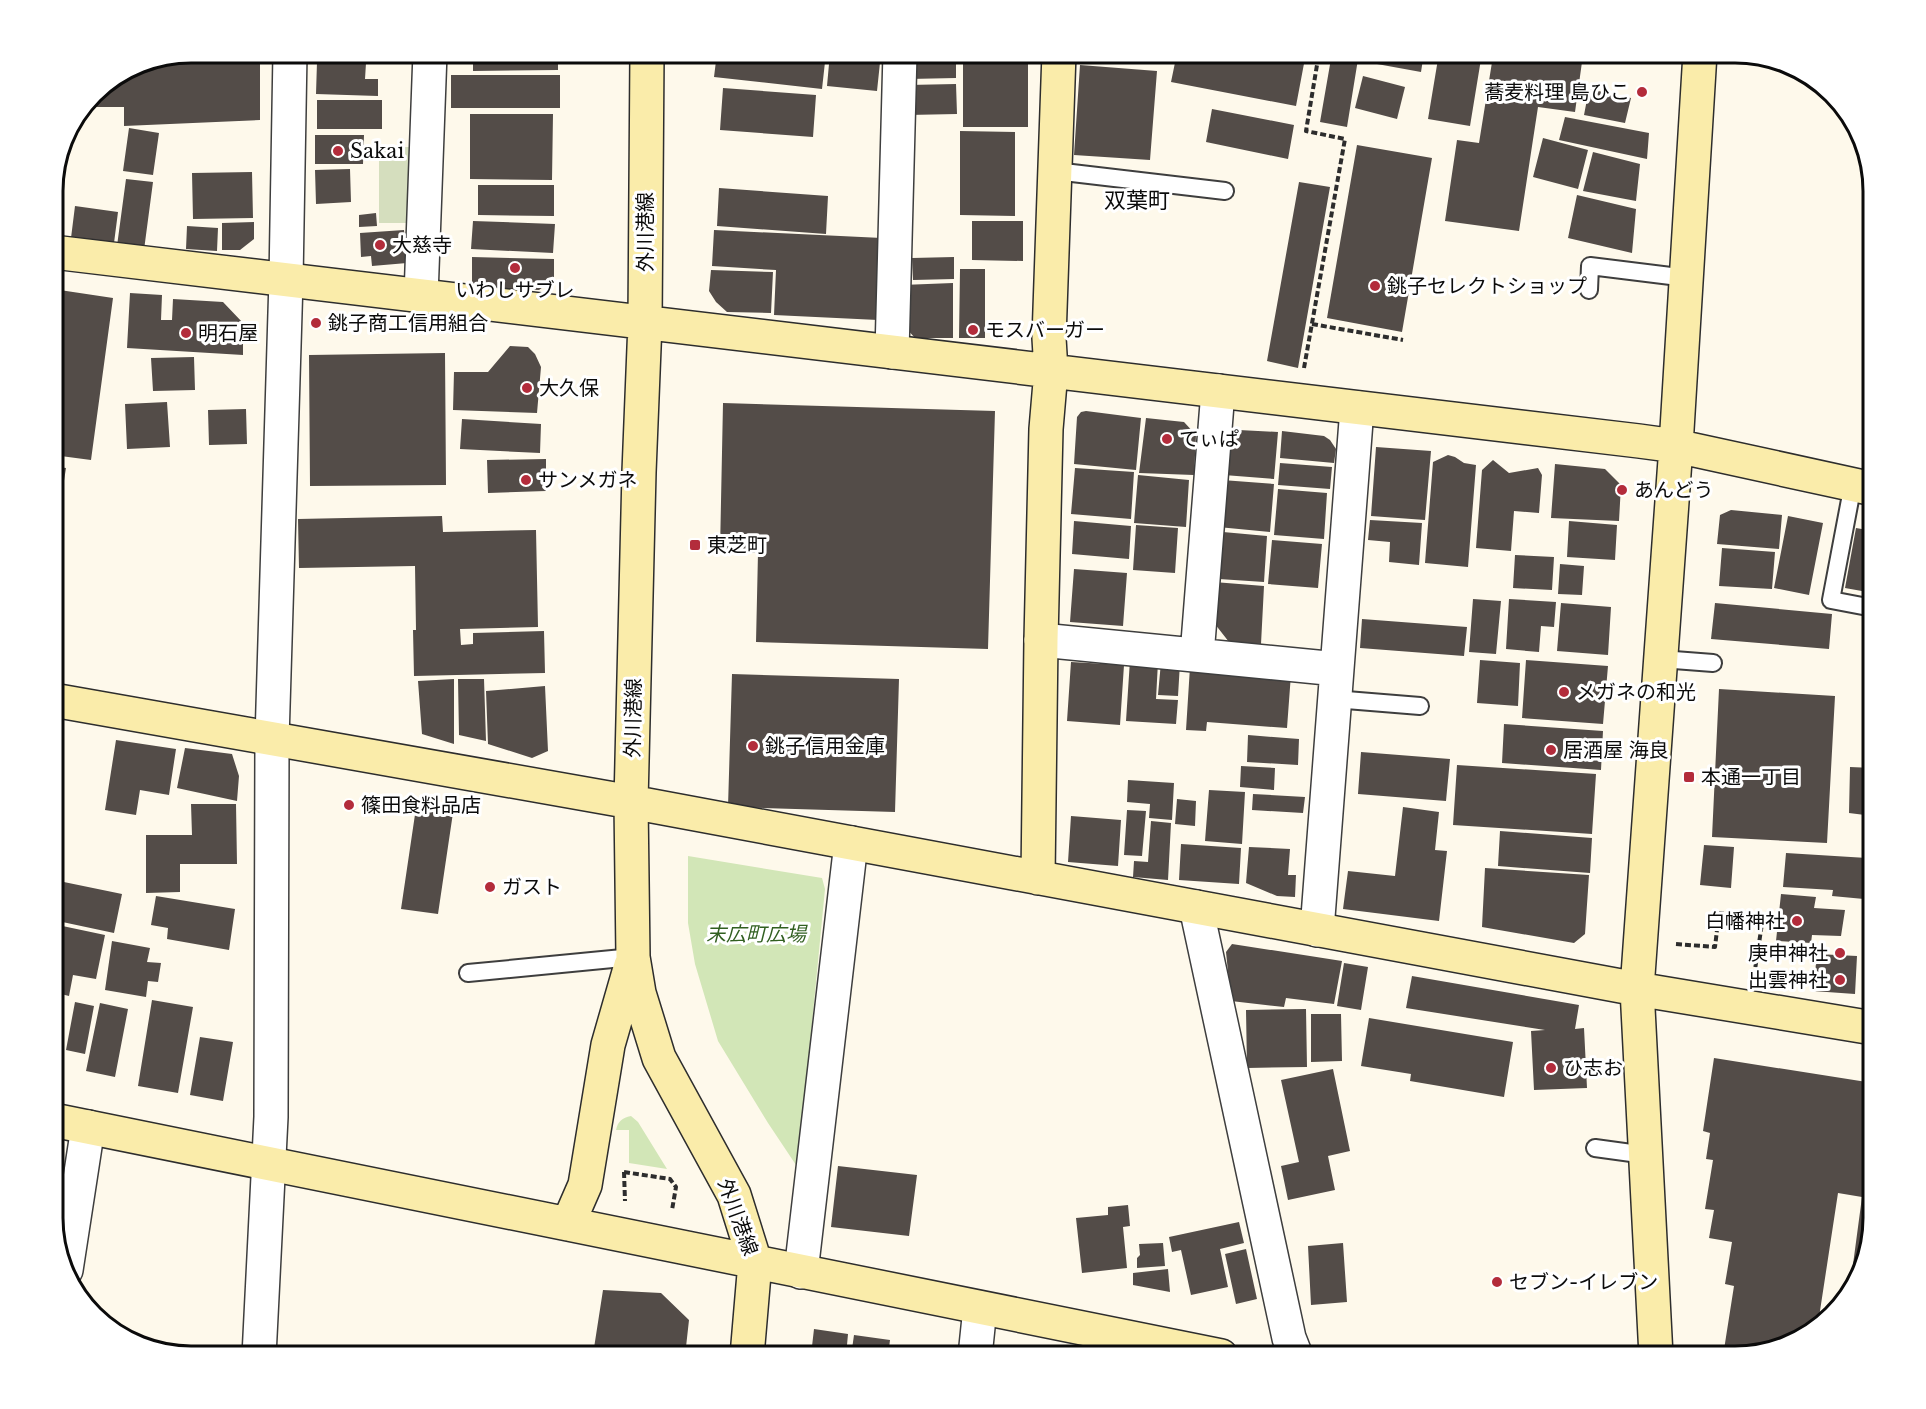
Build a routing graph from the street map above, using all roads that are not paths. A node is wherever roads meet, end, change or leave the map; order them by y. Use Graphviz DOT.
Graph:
graph roads {
  1 [pos="290,63"];
  2 [pos="430,63"];
  3 [pos="647,63"];
  4 [pos="900,63"];
  5 [pos="1059,63"];
  6 [pos="1699,63"];
  7 [pos="1055,171"];
  8 [pos="1225,191"];
  9 [pos="63,253"];
  10 [pos="1687,278"];
  11 [pos="286,280"];
  12 [pos="1589,290"];
  13 [pos="421,296"];
  14 [pos="645,323"];
  15 [pos="892,352"];
  16 [pos="1051,371"];
  17 [pos="1218,391"];
  18 [pos="1357,408"];
  19 [pos="1676,446"];
  20 [pos="1863,487"];
  21 [pos="1863,606"];
  22 [pos="1041,640"];
  23 [pos="1197,655"];
  24 [pos="1661,659"];
  25 [pos="1713,663"];
  26 [pos="1336,684"];
  27 [pos="63,702"];
  28 [pos="1420,706"];
  29 [pos="272,739"];
  30 [pos="631,802"];
  31 [pos="851,843"];
  32 [pos="1038,878"];
  33 [pos="1196,907"];
  34 [pos="1317,930"];
  35 [pos="633,957"];
  36 [pos="468,973"];
  37 [pos="1637,989"];
  38 [pos="1863,1026"];
  39 [pos="63,1122"];
  40 [pos="88,1127"];
  41 [pos="1595,1149"];
  42 [pos="1646,1155"];
  43 [pos="269,1164"];
  44 [pos="568,1224"];
  45 [pos="68,1255"];
  46 [pos="755,1262"];
  47 [pos="801,1272"];
  48 [pos="980,1308"];
  49 [pos="260,1346"];
  50 [pos="748,1346"];
  51 [pos="976,1346"];
  52 [pos="1171,1346"];
  53 [pos="1292,1346"];
  54 [pos="1656,1346"];
  1 -- 11 [label="street"];
  2 -- 13 [label="street"];
  3 -- 14 [label="street, 外川港線"];
  4 -- 15 [label="street"];
  5 -- 7 [label="street"];
  6 -- 10 [label="street"];
  7 -- 8 [label="lane"];
  7 -- 16 [label="street"];
  9 -- 11 [label="street"];
  10 -- 12 [label="lane"];
  10 -- 19 [label="street"];
  11 -- 13 [label="street"];
  11 -- 29 [label="street"];
  13 -- 14 [label="street"];
  14 -- 15 [label="street"];
  14 -- 30 [label="street, 外川港線"];
  15 -- 16 [label="street"];
  16 -- 17 [label="street"];
  16 -- 22 [label="street"];
  17 -- 18 [label="street"];
  17 -- 23 [label="street"];
  18 -- 19 [label="street"];
  18 -- 26 [label="street"];
  19 -- 20 [label="street"];
  19 -- 24 [label="street"];
  20 -- 21 [label="lane"];
  22 -- 23 [label="street"];
  22 -- 32 [label="street"];
  23 -- 26 [label="street"];
  24 -- 25 [label="lane"];
  24 -- 37 [label="street"];
  26 -- 28 [label="lane"];
  26 -- 34 [label="street"];
  27 -- 29 [label="street"];
  29 -- 30 [label="street"];
  29 -- 43 [label="street"];
  30 -- 31 [label="street"];
  30 -- 35 [label="street, 外川港線"];
  31 -- 32 [label="street"];
  31 -- 47 [label="street"];
  32 -- 33 [label="street"];
  33 -- 34 [label="street"];
  33 -- 53 [label="street"];
  34 -- 37 [label="street"];
  35 -- 36 [label="lane"];
  35 -- 44 [label="street"];
  35 -- 46 [label="street, 外川港線"];
  37 -- 38 [label="street"];
  37 -- 42 [label="street"];
  39 -- 40 [label="street"];
  40 -- 43 [label="street"];
  40 -- 45 [label="street"];
  41 -- 42 [label="lane"];
  42 -- 54 [label="street"];
  43 -- 44 [label="street"];
  43 -- 49 [label="street"];
  44 -- 46 [label="street"];
  46 -- 47 [label="street"];
  46 -- 50 [label="street, 外川港線"];
  47 -- 48 [label="street"];
  48 -- 51 [label="street"];
  48 -- 52 [label="street"];
}
